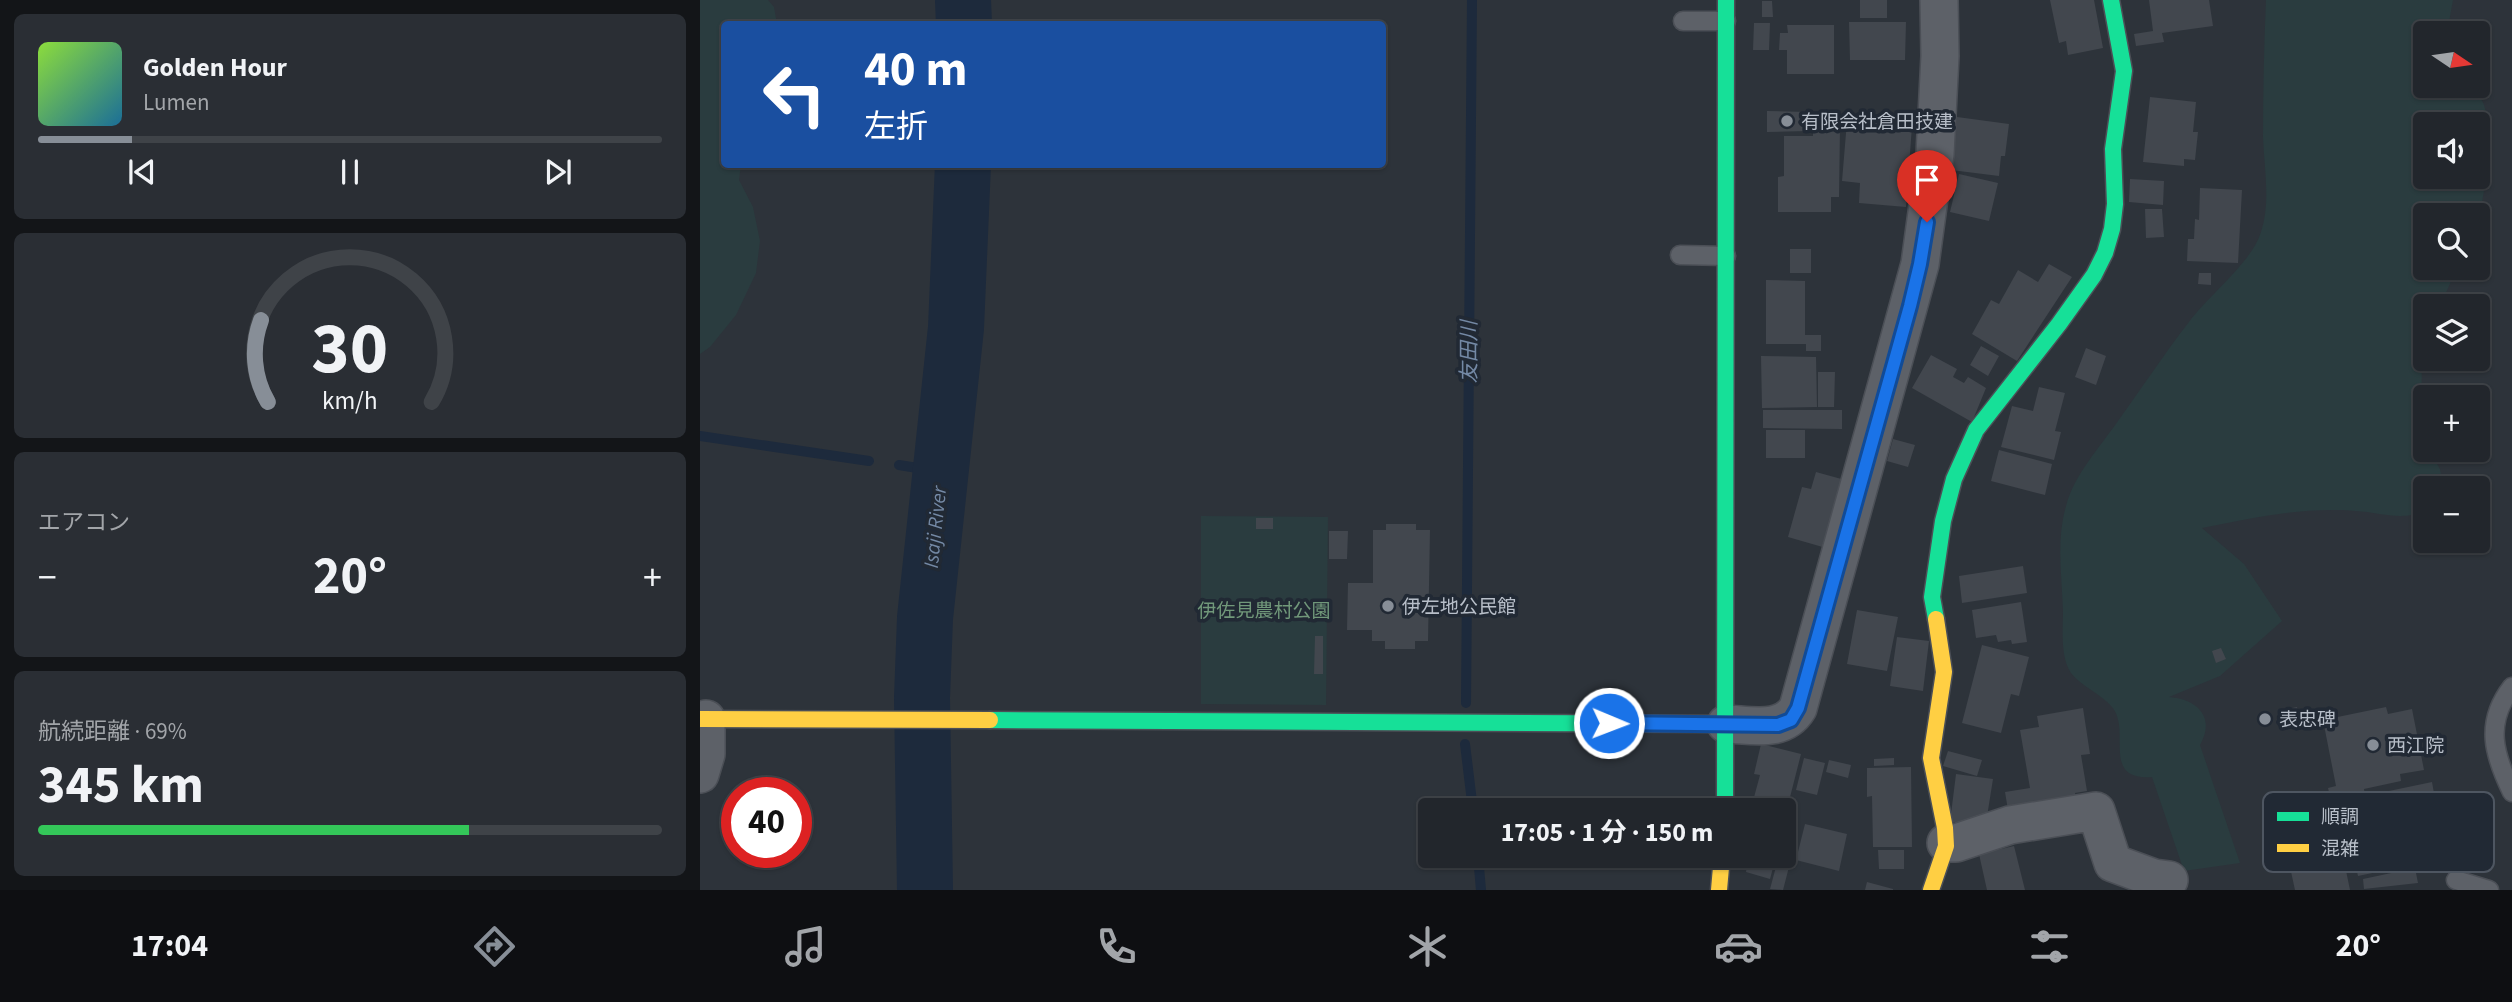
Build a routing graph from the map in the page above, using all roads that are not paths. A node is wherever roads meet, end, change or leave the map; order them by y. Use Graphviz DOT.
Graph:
graph roads {
  1 [pos="1726,0"];
  2 [pos="1939,0"];
  3 [pos="2111,0"];
  4 [pos="1683,21"];
  5 [pos="1726,21"];
  6 [pos="1680,255"];
  7 [pos="1726,256"];
  8 [pos="2512,687"];
  9 [pos="703,719"];
  10 [pos="1726,724"];
  11 [pos="700,774"];
  12 [pos="2512,792"];
  13 [pos="1725,798"];
  14 [pos="1946,843"];
  15 [pos="1721,868"];
  16 [pos="2169,880"];
  17 [pos="2456,880"];
  18 [pos="1719,890"];
  19 [pos="1931,890"];
  20 [pos="2489,890"];
  1 -- 5 [label="street"];
  2 -- 10 [label="street"];
  3 -- 14 [label="street"];
  4 -- 5 [label="lane"];
  5 -- 7 [label="street"];
  6 -- 7 [label="lane"];
  7 -- 10 [label="street"];
  8 -- 12 [label="lane"];
  9 -- 10 [label="street"];
  9 -- 11 [label="street"];
  10 -- 13 [label="street"];
  14 -- 16 [label="street"];
  14 -- 19 [label="street"];
  15 -- 18 [label="street"];
  17 -- 20 [label="lane"];
}
